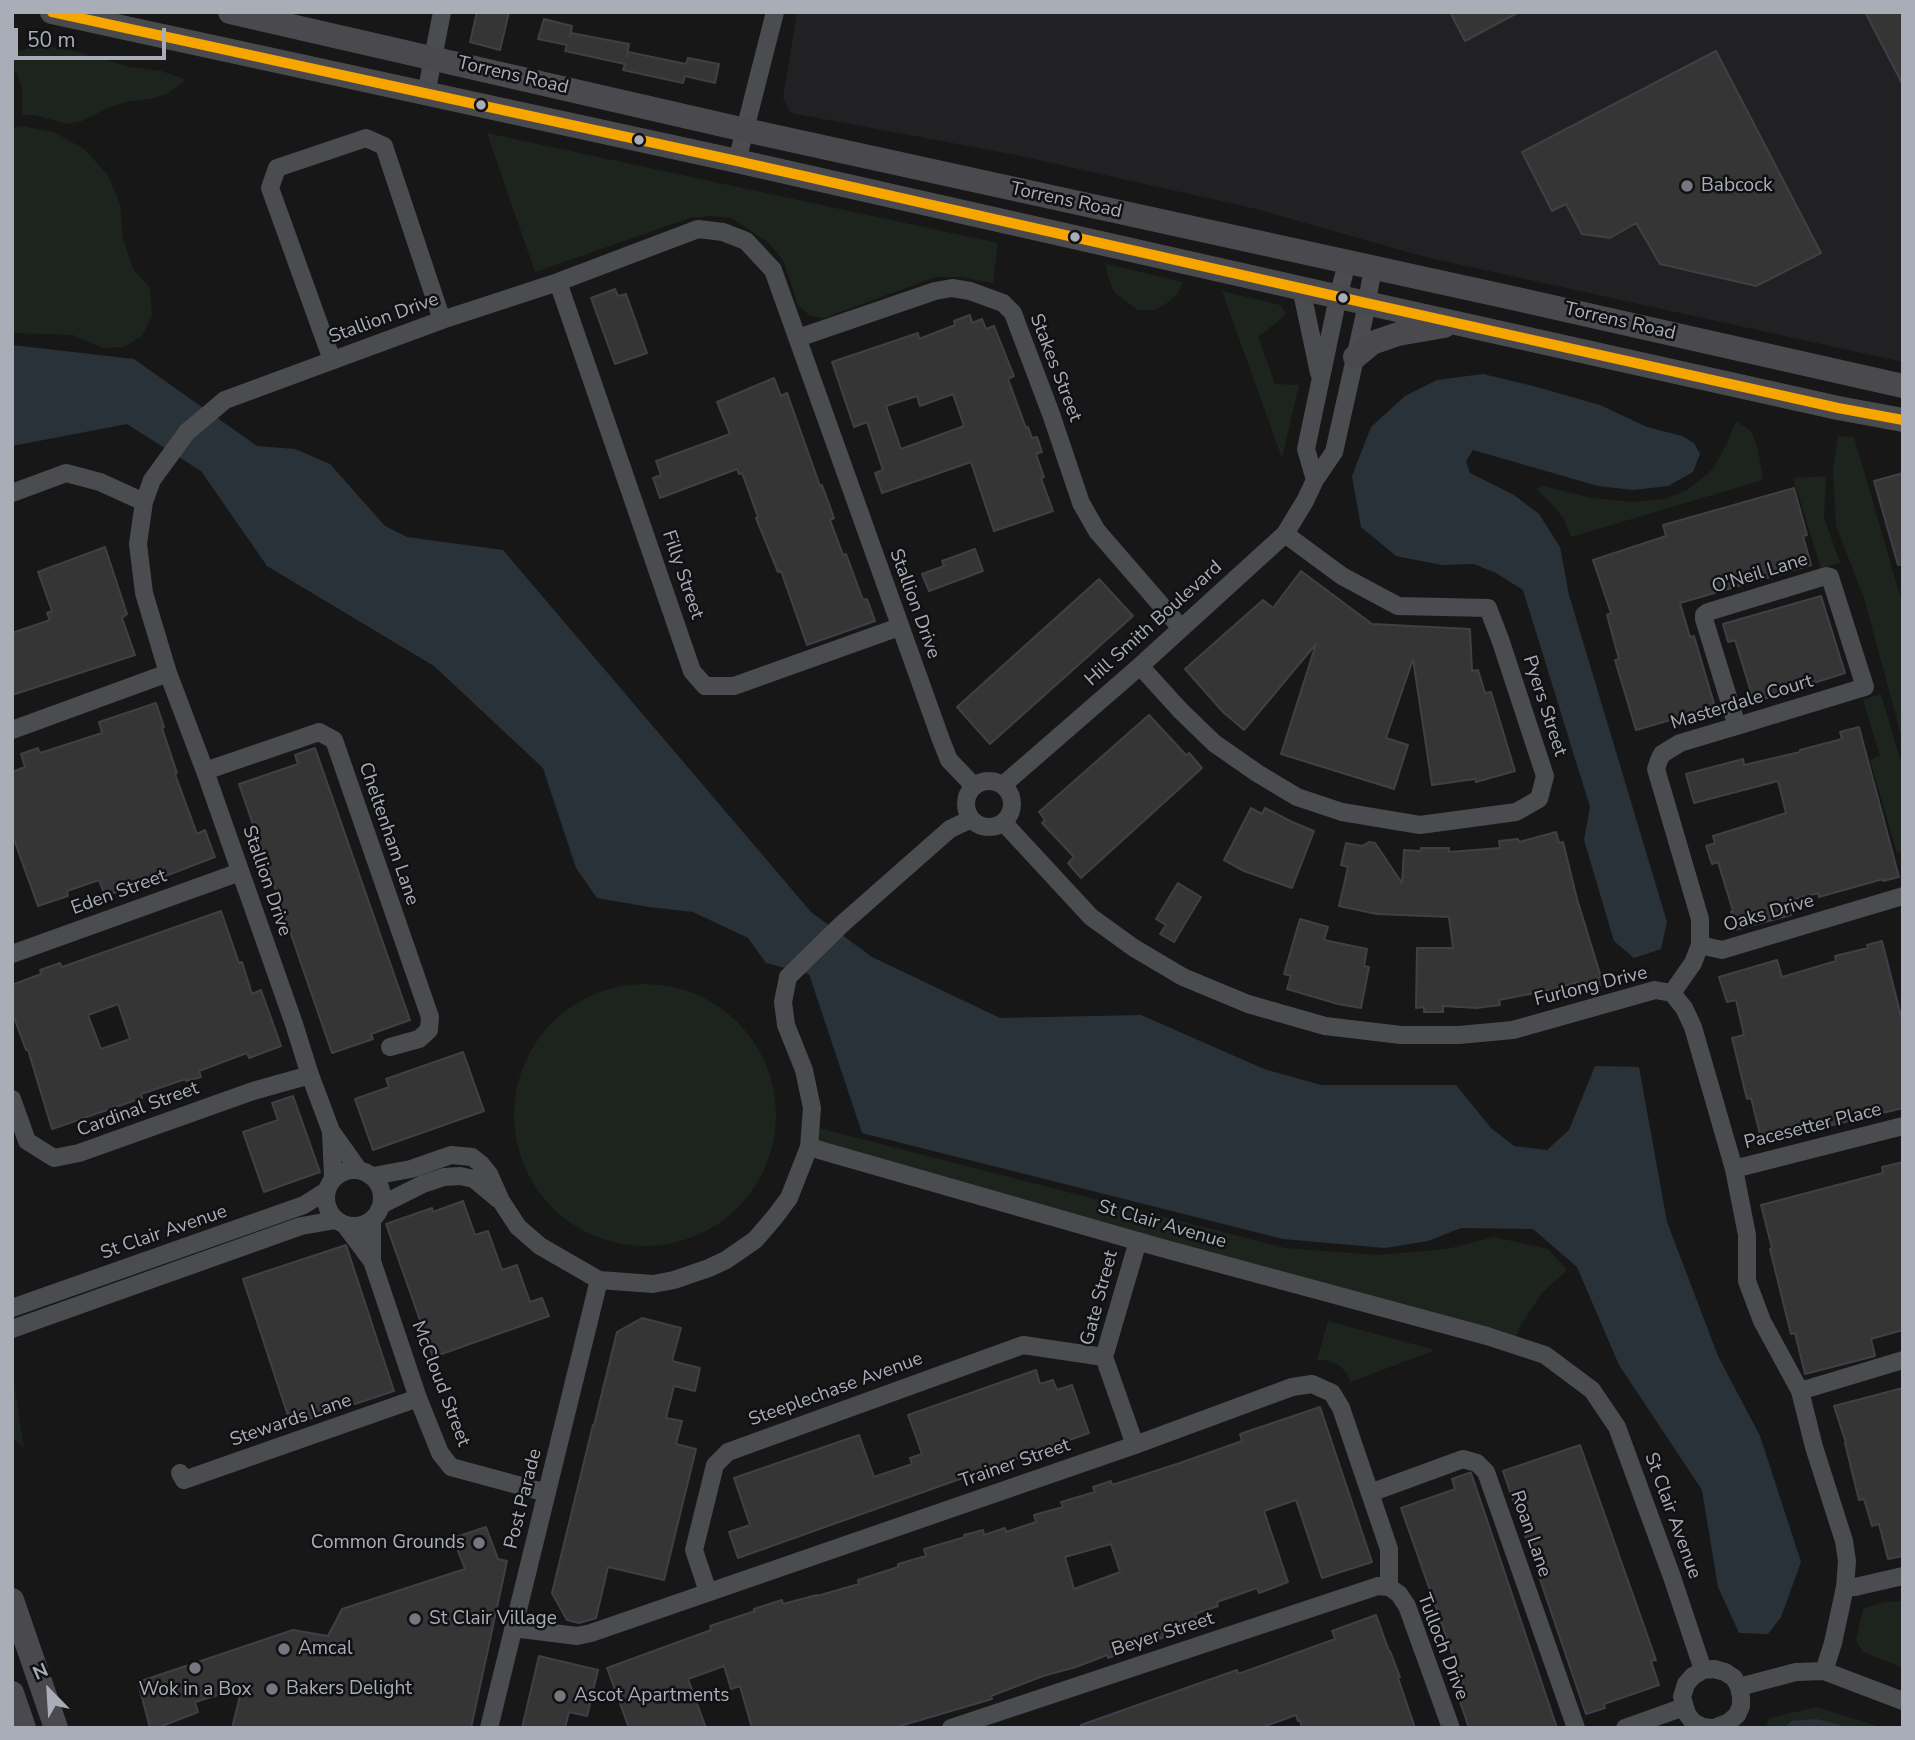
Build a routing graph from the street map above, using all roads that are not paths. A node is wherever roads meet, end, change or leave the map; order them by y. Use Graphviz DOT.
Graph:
graph roads {
  1 [pos="52,12"];
  2 [pos="230,12"];
  3 [pos="442,12"];
  4 [pos="775,12"];
  5 [pos="113,19"];
  6 [pos="432,58"];
  7 [pos="426,94"];
  8 [pos="745,130"];
  9 [pos="737,160"];
  10 [pos="1347,263"];
  11 [pos="1373,268"];
  12 [pos="558,282"];
  13 [pos="1301,288"];
  14 [pos="1338,297"];
  15 [pos="1366,303"];
  16 [pos="442,320"];
  17 [pos="1459,323"];
  18 [pos="798,338"];
  19 [pos="1355,358"];
  20 [pos="332,360"];
  21 [pos="1321,380"];
  22 [pos="1903,386"];
  23 [pos="1903,420"];
  24 [pos="1315,480"];
  25 [pos="12,493"];
  26 [pos="145,502"];
  27 [pos="1285,534"];
  28 [pos="899,627"];
  29 [pos="1181,628"];
  30 [pos="1140,666"];
  31 [pos="168,673"];
  32 [pos="1865,687"];
  33 [pos="1737,726"];
  34 [pos="12,730"];
  35 [pos="205,771"];
  36 [pos="973,785"];
  37 [pos="1003,785"];
  38 [pos="971,819"];
  39 [pos="1003,822"];
  40 [pos="240,872"];
  41 [pos="1903,897"];
  42 [pos="1700,945"];
  43 [pos="12,954"];
  44 [pos="1672,993"];
  45 [pos="390,1047"];
  46 [pos="310,1075"];
  47 [pos="12,1099"];
  48 [pos="1903,1126"];
  49 [pos="331,1131"];
  50 [pos="810,1147"];
  51 [pos="1734,1169"];
  52 [pos="366,1173"];
  53 [pos="329,1184"];
  54 [pos="501,1201"];
  55 [pos="376,1212"];
  56 [pos="341,1223"];
  57 [pos="1138,1241"];
  58 [pos="372,1261"];
  59 [pos="599,1280"];
  60 [pos="12,1308"];
  61 [pos="16,1329"];
  62 [pos="1104,1357"];
  63 [pos="1903,1360"];
  64 [pos="1800,1391"];
  65 [pos="418,1398"];
  66 [pos="1135,1445"];
  67 [pos="180,1472"];
  68 [pos="548,1493"];
  69 [pos="1370,1493"];
  70 [pos="1903,1576"];
  71 [pos="1389,1587"];
  72 [pos="1845,1587"];
  73 [pos="708,1592"];
  74 [pos="12,1600"];
  75 [pos="513,1628"];
  76 [pos="1703,1670"];
  77 [pos="1824,1671"];
  78 [pos="1739,1687"];
  79 [pos="12,1693"];
  80 [pos="1903,1701"];
  81 [pos="1684,1707"];
  82 [pos="20,1723"];
  83 [pos="1718,1727"];
  84 [pos="56,1728"];
  85 [pos="489,1728"];
  86 [pos="951,1728"];
  87 [pos="1451,1728"];
  88 [pos="1576,1728"];
  89 [pos="1625,1728"];
  1 -- 5 [label="main road, Torrens Road"];
  2 -- 6 [label="main road, Torrens Road"];
  3 -- 6 [label="street"];
  4 -- 8 [label="street"];
  5 -- 7 [label="main road, Torrens Road"];
  6 -- 7 [label="street"];
  6 -- 8 [label="main road, Torrens Road"];
  7 -- 9 [label="main road, Torrens Road"];
  8 -- 9 [label="street"];
  8 -- 10 [label="main road, Torrens Road"];
  9 -- 13 [label="main road, Torrens Road"];
  10 -- 11 [label="main road, Torrens Road"];
  10 -- 14 [label="street"];
  11 -- 15 [label="street, Hill Smith Boulevard"];
  11 -- 22 [label="main road, Torrens Road"];
  12 -- 16 [label="street, Stallion Drive"];
  12 -- 18 [label="street, Stallion Drive"];
  12 -- 28 [label="street, Filly Street"];
  13 -- 14 [label="main road, Torrens Road"];
  13 -- 21 [label="street"];
  14 -- 15 [label="main road, Torrens Road"];
  14 -- 21 [label="street"];
  15 -- 17 [label="main road, Torrens Road"];
  15 -- 19 [label="street, Hill Smith Boulevard"];
  16 -- 20 [label="street, Stallion Drive"];
  16 -- 20 [label="street"];
  17 -- 19 [label="main road"];
  17 -- 23 [label="main road, Torrens Road"];
  18 -- 28 [label="street, Stallion Drive"];
  18 -- 29 [label="street, Stakes Street"];
  19 -- 24 [label="street, Hill Smith Boulevard"];
  20 -- 26 [label="street, Stallion Drive"];
  21 -- 24 [label="street"];
  24 -- 27 [label="street, Hill Smith Boulevard"];
  25 -- 26 [label="street"];
  26 -- 31 [label="street, Stallion Drive"];
  27 -- 29 [label="street, Hill Smith Boulevard"];
  27 -- 30 [label="street, Pyers Street"];
  28 -- 36 [label="street, Stallion Drive"];
  29 -- 30 [label="street, Hill Smith Boulevard"];
  30 -- 37 [label="street, Hill Smith Boulevard"];
  31 -- 34 [label="street"];
  31 -- 35 [label="street, Stallion Drive"];
  32 -- 33 [label="street, Masterdale Court"];
  32 -- 33 [label="street, O'Neil Lane"];
  33 -- 42 [label="street, Masterdale Court"];
  35 -- 40 [label="street, Stallion Drive"];
  35 -- 45 [label="street, Cheltenham Lane"];
  36 -- 37 [label="street"];
  36 -- 38 [label="street"];
  37 -- 39 [label="street"];
  38 -- 39 [label="street"];
  38 -- 50 [label="street"];
  39 -- 44 [label="street, Furlong Drive"];
  40 -- 43 [label="street, Eden Street"];
  40 -- 46 [label="street, Stallion Drive"];
  41 -- 42 [label="street, Oaks Drive"];
  42 -- 44 [label="street, Oaks Drive"];
  44 -- 51 [label="street, Furlong Drive"];
  46 -- 47 [label="street, Cardinal Street"];
  46 -- 49 [label="street, Stallion Drive"];
  48 -- 51 [label="street, Pacesetter Place"];
  49 -- 52 [label="street, Stallion Drive"];
  49 -- 53 [label="street, Stallion Drive"];
  50 -- 57 [label="street, St Clair Avenue"];
  50 -- 59 [label="street"];
  51 -- 64 [label="street, Furlong Drive"];
  52 -- 53 [label="street"];
  52 -- 54 [label="street"];
  52 -- 55 [label="street"];
  53 -- 56 [label="street"];
  53 -- 60 [label="street, St Clair Avenue"];
  54 -- 55 [label="street"];
  54 -- 59 [label="street"];
  55 -- 56 [label="street"];
  55 -- 58 [label="street, McCloud Street"];
  56 -- 58 [label="street, McCloud Street"];
  56 -- 61 [label="street, St Clair Avenue"];
  57 -- 62 [label="street, Gate Street"];
  57 -- 76 [label="street, St Clair Avenue"];
  58 -- 65 [label="street, McCloud Street"];
  59 -- 68 [label="street, Post Parade"];
  62 -- 66 [label="street, Gate Street"];
  62 -- 73 [label="street, Steeplechase Avenue"];
  63 -- 64 [label="street"];
  64 -- 72 [label="street, Furlong Drive"];
  65 -- 67 [label="street, Stewards Lane"];
  65 -- 68 [label="street, McCloud Street"];
  66 -- 69 [label="street, Trainer Street"];
  66 -- 73 [label="street, Trainer Street"];
  68 -- 75 [label="street, Post Parade"];
  69 -- 71 [label="street, Trainer Street"];
  69 -- 88 [label="street, Roan Lane"];
  70 -- 72 [label="street"];
  71 -- 86 [label="street, Beyer Street"];
  71 -- 87 [label="street, Tulloch Drive"];
  72 -- 77 [label="street, Furlong Drive"];
  73 -- 75 [label="street, Trainer Street"];
  74 -- 84 [label="main road"];
  75 -- 85 [label="street, Post Parade"];
  76 -- 78 [label="street"];
  76 -- 81 [label="street"];
  77 -- 78 [label="street"];
  77 -- 80 [label="street"];
  78 -- 83 [label="street"];
  79 -- 82 [label="main road"];
  81 -- 83 [label="street"];
  81 -- 89 [label="street"];
}
